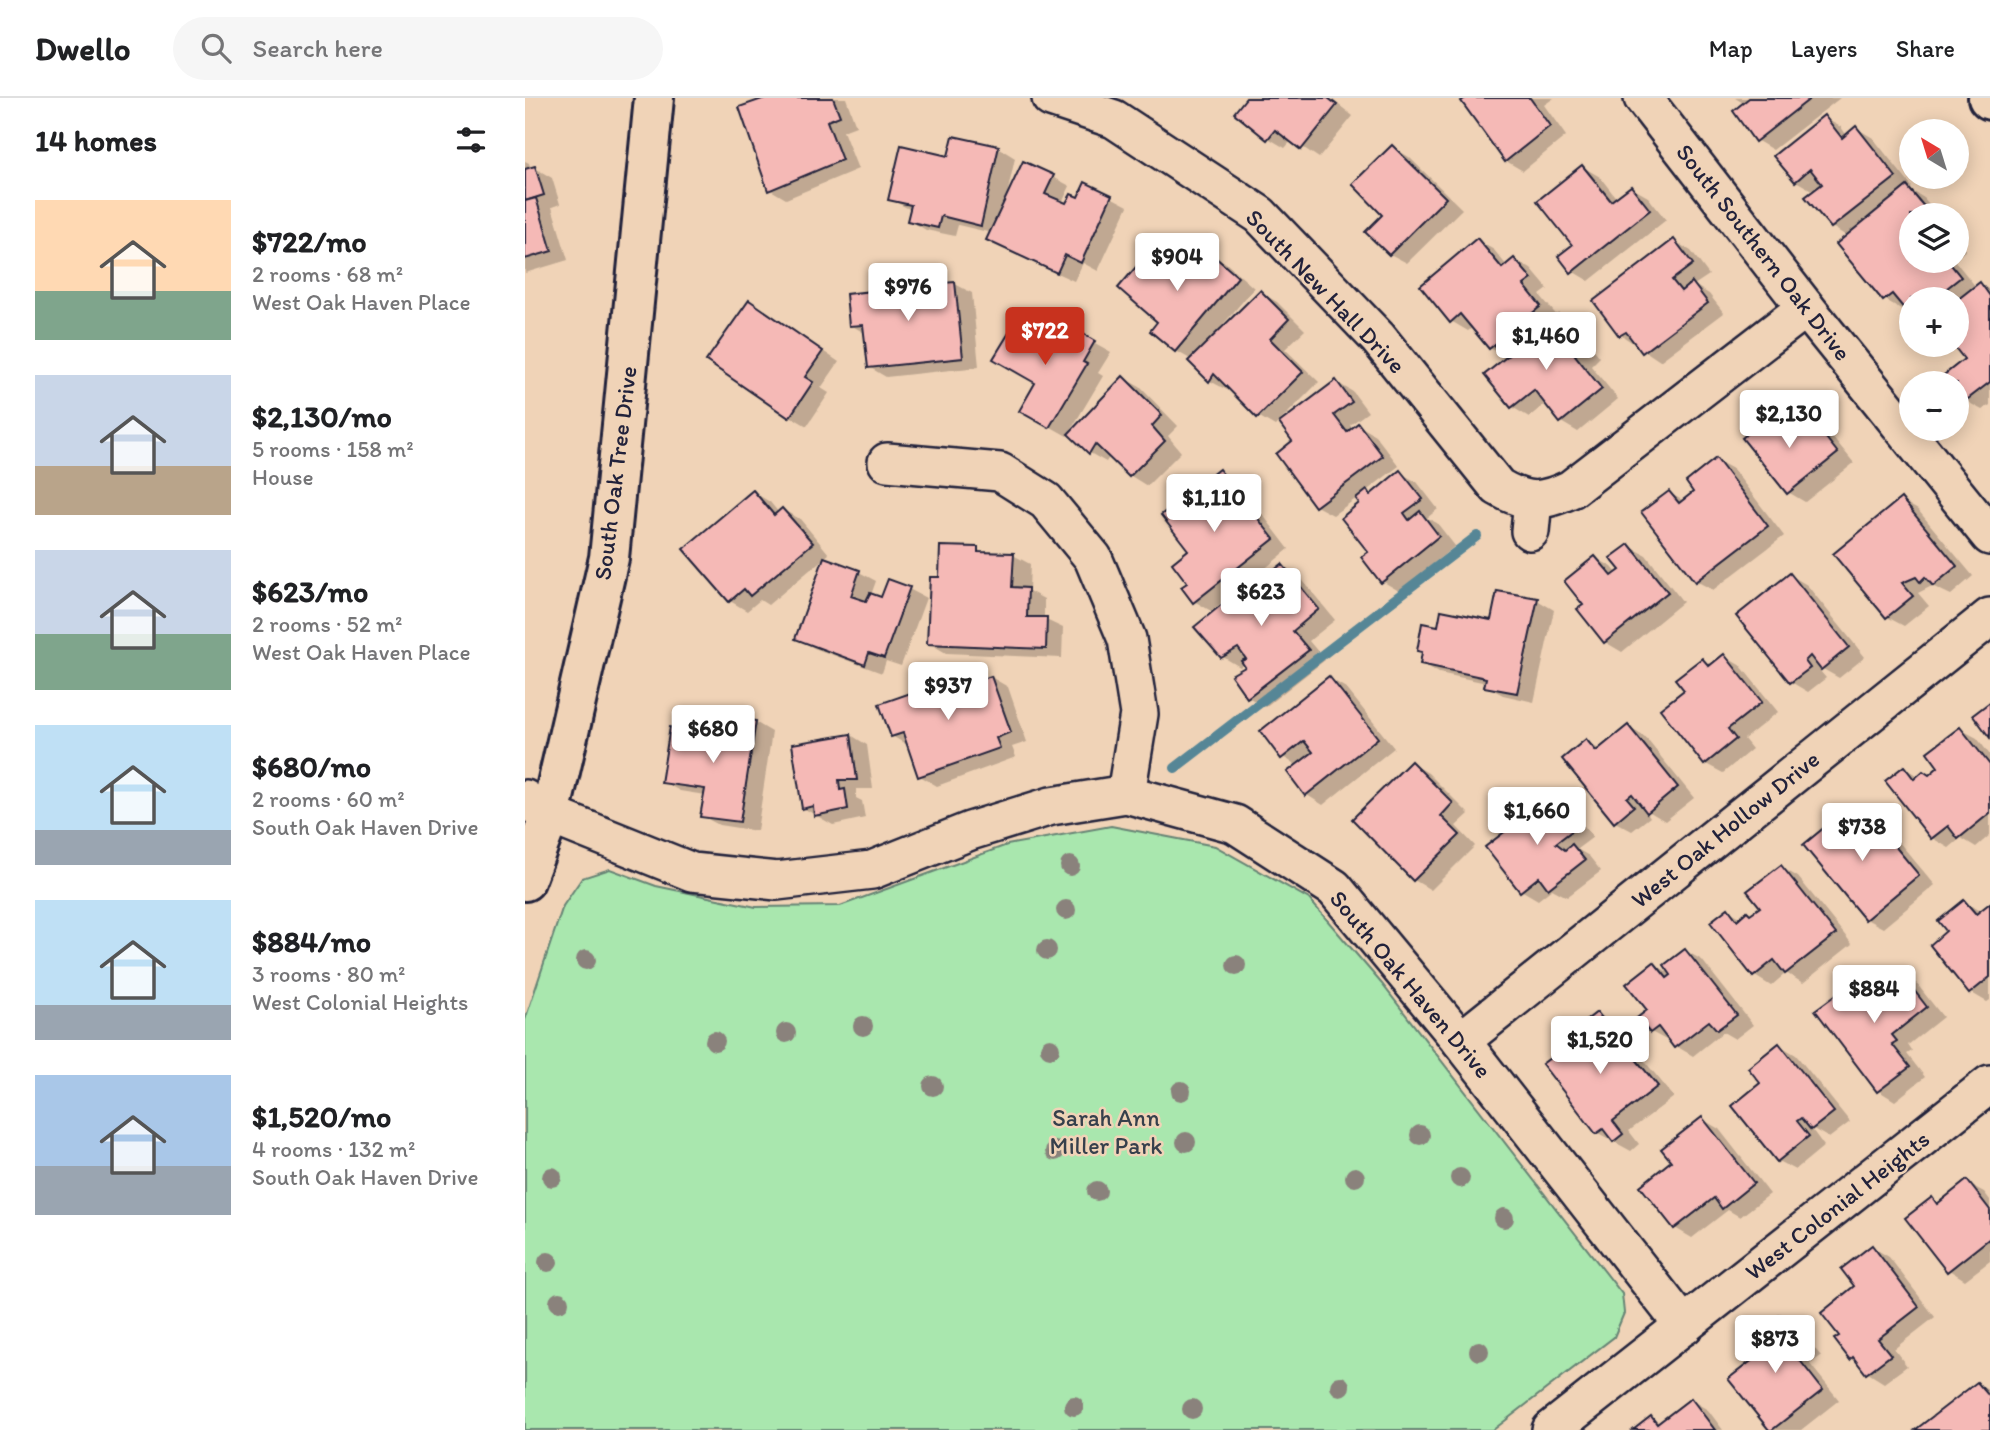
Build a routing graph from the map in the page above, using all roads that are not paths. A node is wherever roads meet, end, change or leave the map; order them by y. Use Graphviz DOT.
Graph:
graph roads {
  1 [pos="654,98"];
  2 [pos="1051,98"];
  3 [pos="1643,98"];
  4 [pos="1806,307"];
  5 [pos="887,462"];
  6 [pos="1990,536"];
  7 [pos="1990,617"];
  8 [pos="1126,794"];
  9 [pos="538,807"];
  10 [pos="525,881"];
  11 [pos="1461,1041"];
  12 [pos="1990,1084"];
  13 [pos="1684,1326"];
  14 [pos="1551,1430"];
  1 -- 9 [label="street, South Oak Tree Drive"];
  2 -- 4 [label="street, South New Hall Drive"];
  3 -- 4 [label="street, South Southern Oak Drive"];
  4 -- 6 [label="street, South Southern Oak Drive"];
  5 -- 8 [label="street"];
  7 -- 11 [label="street, West Oak Hollow Drive"];
  8 -- 9 [label="street, South Oak Haven Drive"];
  8 -- 11 [label="street, South Oak Haven Drive"];
  9 -- 10 [label="street, South Oak Tree Drive"];
  11 -- 13 [label="street, South Oak Haven Drive"];
  12 -- 13 [label="street, West Colonial Heights"];
  13 -- 14 [label="street, West Colonial Heights"];
}
